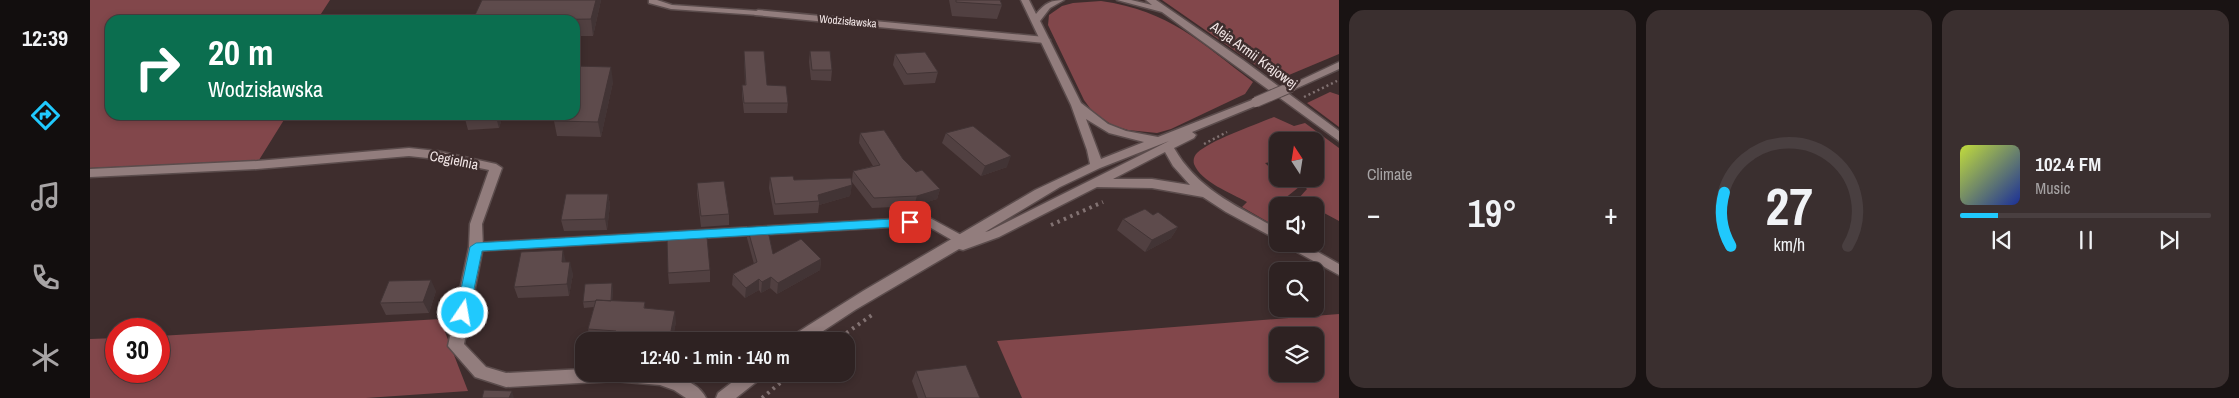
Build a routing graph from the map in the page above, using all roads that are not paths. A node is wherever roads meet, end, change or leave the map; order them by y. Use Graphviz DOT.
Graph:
graph roads {
  1 [pos="1025,0"];
  2 [pos="1060,0"];
  3 [pos="1121,0"];
  4 [pos="1150,0"];
  5 [pos="652,1"];
  6 [pos="1166,11"];
  7 [pos="758,13"];
  8 [pos="1035,21"];
  9 [pos="1045,40"];
  10 [pos="1339,65"];
  11 [pos="1076,105"];
  12 [pos="1339,137"];
  13 [pos="1164,144"];
  14 [pos="1096,166"];
  15 [pos="90,174"];
  16 [pos="1094,185"];
  17 [pos="1207,194"];
  18 [pos="1269,230"];
  19 [pos="961,240"];
  20 [pos="476,247"];
  21 [pos="943,252"];
  22 [pos="1307,252"];
  23 [pos="1339,270"];
  24 [pos="811,332"];
  25 [pos="575,376"];
  26 [pos="670,382"];
  27 [pos="744,382"];
  28 [pos="698,398"];
  29 [pos="724,398"];
  1 -- 8 [label="main road"];
  2 -- 8 [label="main road"];
  3 -- 6 [label="main road"];
  4 -- 6 [label="main road, Aleja Armii Krajowej"];
  5 -- 7 [label="lane, Wodzisławska"];
  6 -- 12 [label="main road, Aleja Armii Krajowej"];
  7 -- 9 [label="main road, Wodzisławska"];
  8 -- 9 [label="main road"];
  9 -- 11 [label="main road"];
  10 -- 13 [label="main road, bridge"];
  11 -- 13 [label="main road"];
  11 -- 14 [label="main road"];
  13 -- 14 [label="main road"];
  13 -- 16 [label="main road"];
  13 -- 17 [label="main road"];
  14 -- 19 [label="main road"];
  15 -- 20 [label="main road, Cegielnia"];
  16 -- 17 [label="main road"];
  16 -- 21 [label="main road"];
  17 -- 18 [label="main road"];
  19 -- 20 [label="lane"];
  19 -- 21 [label="main road"];
  20 -- 25 [label="main road, Cegielnia"];
  21 -- 24 [label="main road"];
  22 -- 23 [label="main road"];
  26 -- 28 [label="main road, Cegielnia"];
  27 -- 29 [label="main road"];
}
